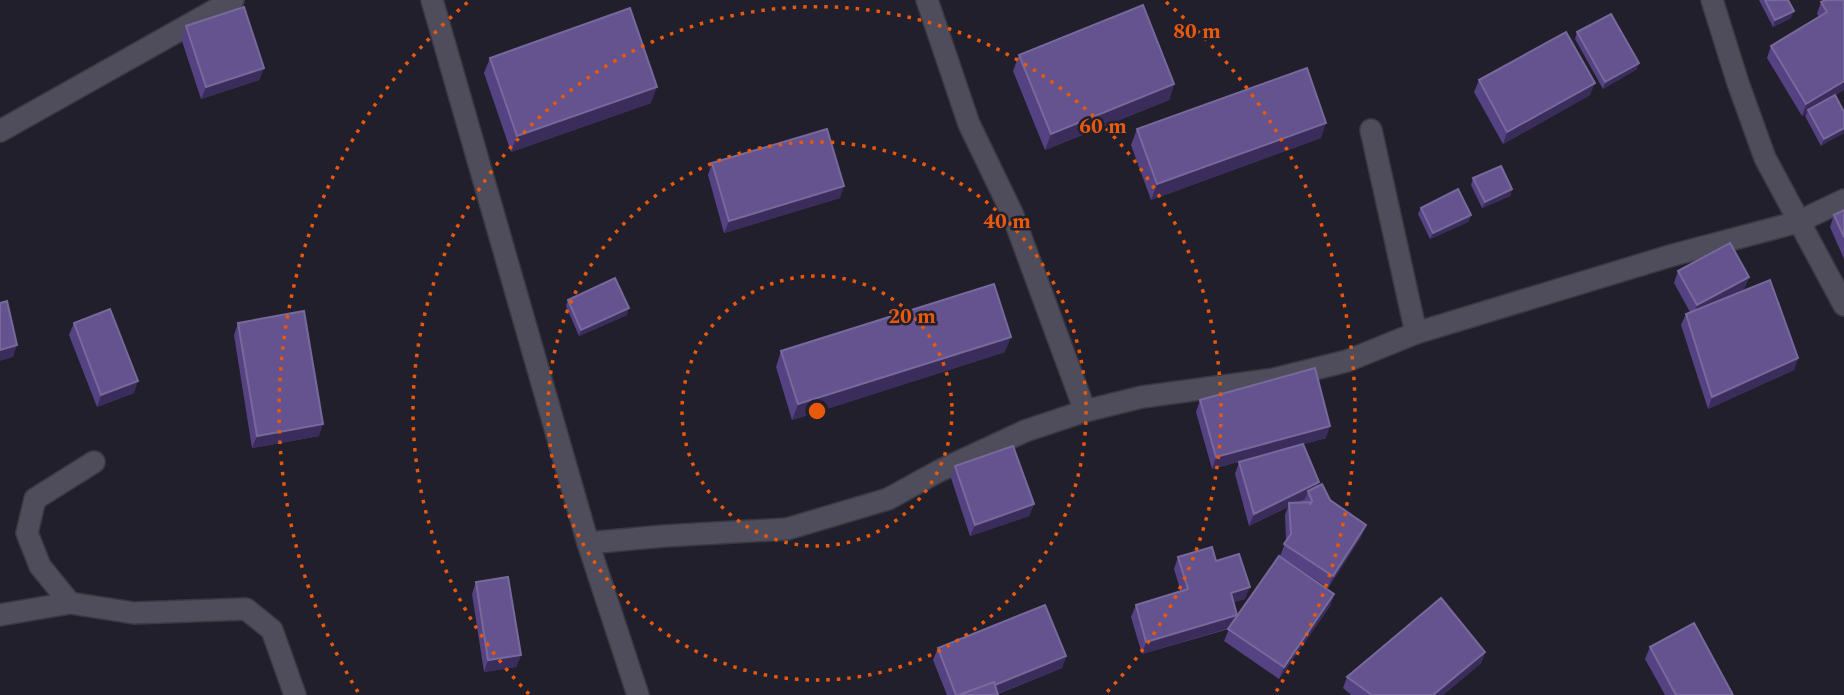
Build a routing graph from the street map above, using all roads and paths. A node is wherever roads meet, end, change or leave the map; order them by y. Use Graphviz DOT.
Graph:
graph roads {
  1 [pos="233,0"];
  2 [pos="432,0"];
  3 [pos="927,0"];
  4 [pos="1713,0"];
  5 [pos="1371,130"];
  6 [pos="0,131"];
  7 [pos="1844,200"];
  8 [pos="1798,222"];
  9 [pos="1844,305"];
  10 [pos="1416,333"];
  11 [pos="1085,411"];
  12 [pos="94,463"];
  13 [pos="588,543"];
  14 [pos="70,603"];
  15 [pos="0,615"];
  16 [pos="295,695"];
  17 [pos="638,695"];
  1 -- 6 [label="street"];
  2 -- 13 [label="street"];
  3 -- 11 [label="street"];
  4 -- 8 [label="street"];
  5 -- 10 [label="street"];
  7 -- 8 [label="street"];
  8 -- 9 [label="street"];
  8 -- 10 [label="street"];
  10 -- 11 [label="street"];
  11 -- 13 [label="street"];
  12 -- 14 [label="street"];
  13 -- 17 [label="street"];
  14 -- 15 [label="street"];
  14 -- 16 [label="street"];
}
